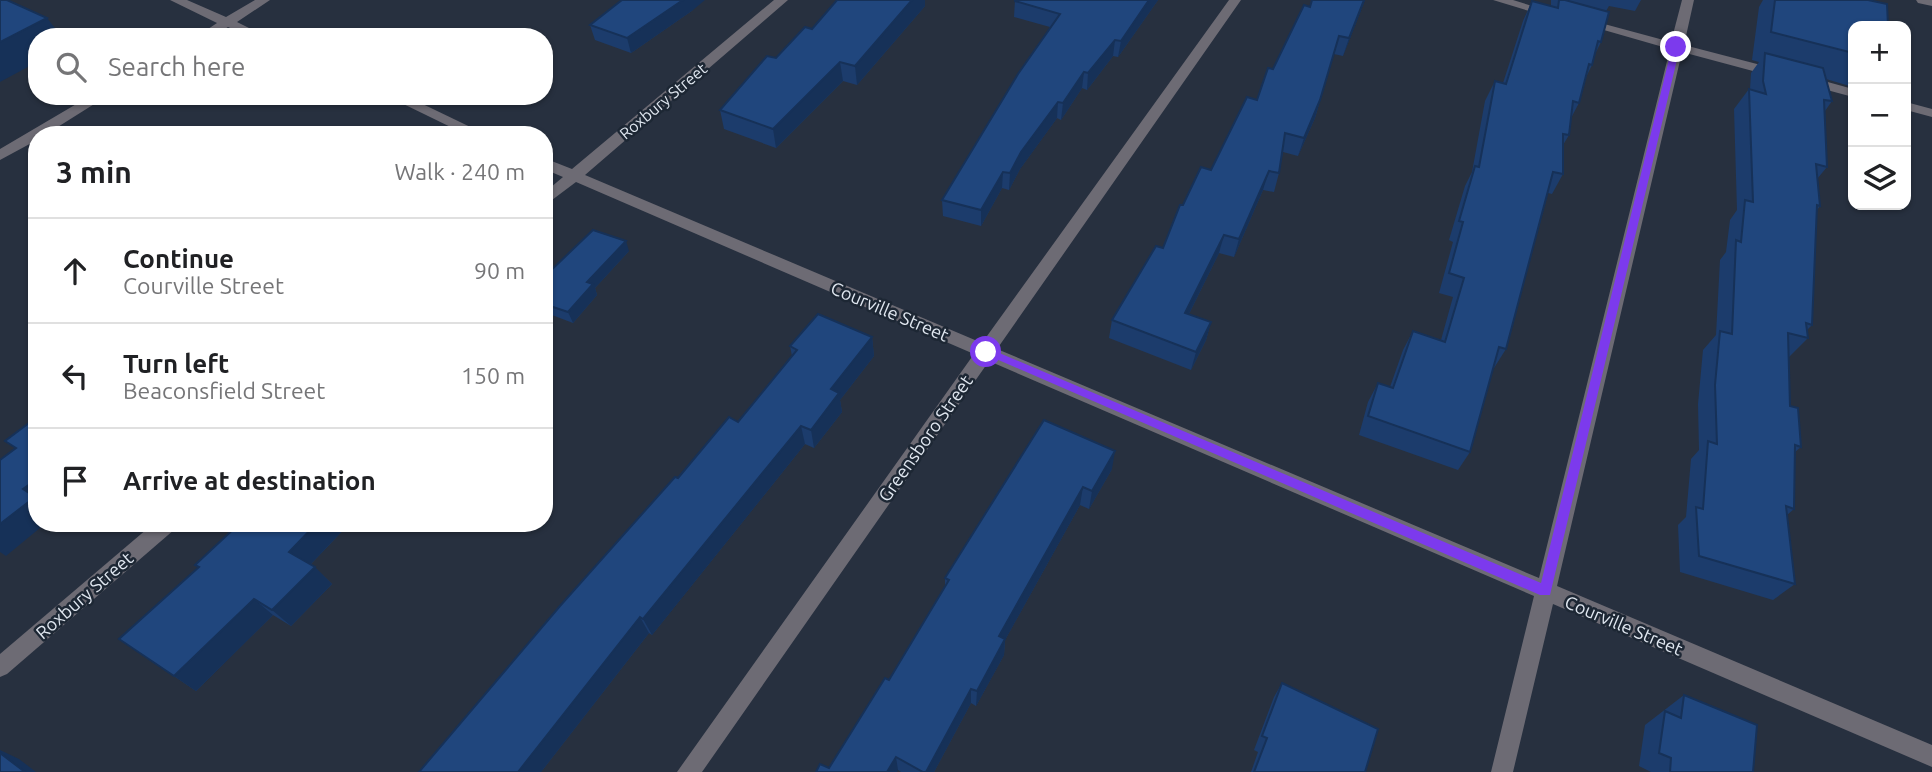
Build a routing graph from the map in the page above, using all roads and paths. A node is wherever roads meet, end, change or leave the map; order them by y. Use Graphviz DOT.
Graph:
graph roads {
  1 [pos="176,0"];
  2 [pos="264,0"];
  3 [pos="782,0"];
  4 [pos="1235,0"];
  5 [pos="1500,0"];
  6 [pos="1688,0"];
  7 [pos="227,22"];
  8 [pos="217,28"];
  9 [pos="241,28"];
  10 [pos="1676,47"];
  11 [pos="1848,92"];
  12 [pos="85,105"];
  13 [pos="414,105"];
  14 [pos="1911,107"];
  15 [pos="1932,113"];
  16 [pos="49,126"];
  17 [pos="461,126"];
  18 [pos="28,138"];
  19 [pos="0,155"];
  20 [pos="553,167"];
  21 [pos="573,176"];
  22 [pos="553,193"];
  23 [pos="986,352"];
  24 [pos="158,532"];
  25 [pos="1545,591"];
  26 [pos="0,667"];
  27 [pos="1932,756"];
  28 [pos="688,772"];
  29 [pos="1502,772"];
  1 -- 7 [label="street"];
  2 -- 7 [label="street"];
  3 -- 21 [label="street, Roxbury Street"];
  4 -- 23 [label="street, Greensboro Street"];
  5 -- 10 [label="street"];
  6 -- 10 [label="street"];
  7 -- 8 [label="street"];
  7 -- 9 [label="street"];
  10 -- 11 [label="street"];
  10 -- 25 [label="street"];
  12 -- 16 [label="street"];
  13 -- 17 [label="street"];
  14 -- 15 [label="street"];
  18 -- 19 [label="street"];
  20 -- 21 [label="street, Courville Street"];
  21 -- 22 [label="street, Roxbury Street"];
  21 -- 23 [label="street, Courville Street"];
  23 -- 25 [label="street, Courville Street"];
  23 -- 28 [label="street, Greensboro Street"];
  24 -- 26 [label="street, Roxbury Street"];
  25 -- 27 [label="street, Courville Street"];
  25 -- 29 [label="street"];
}
